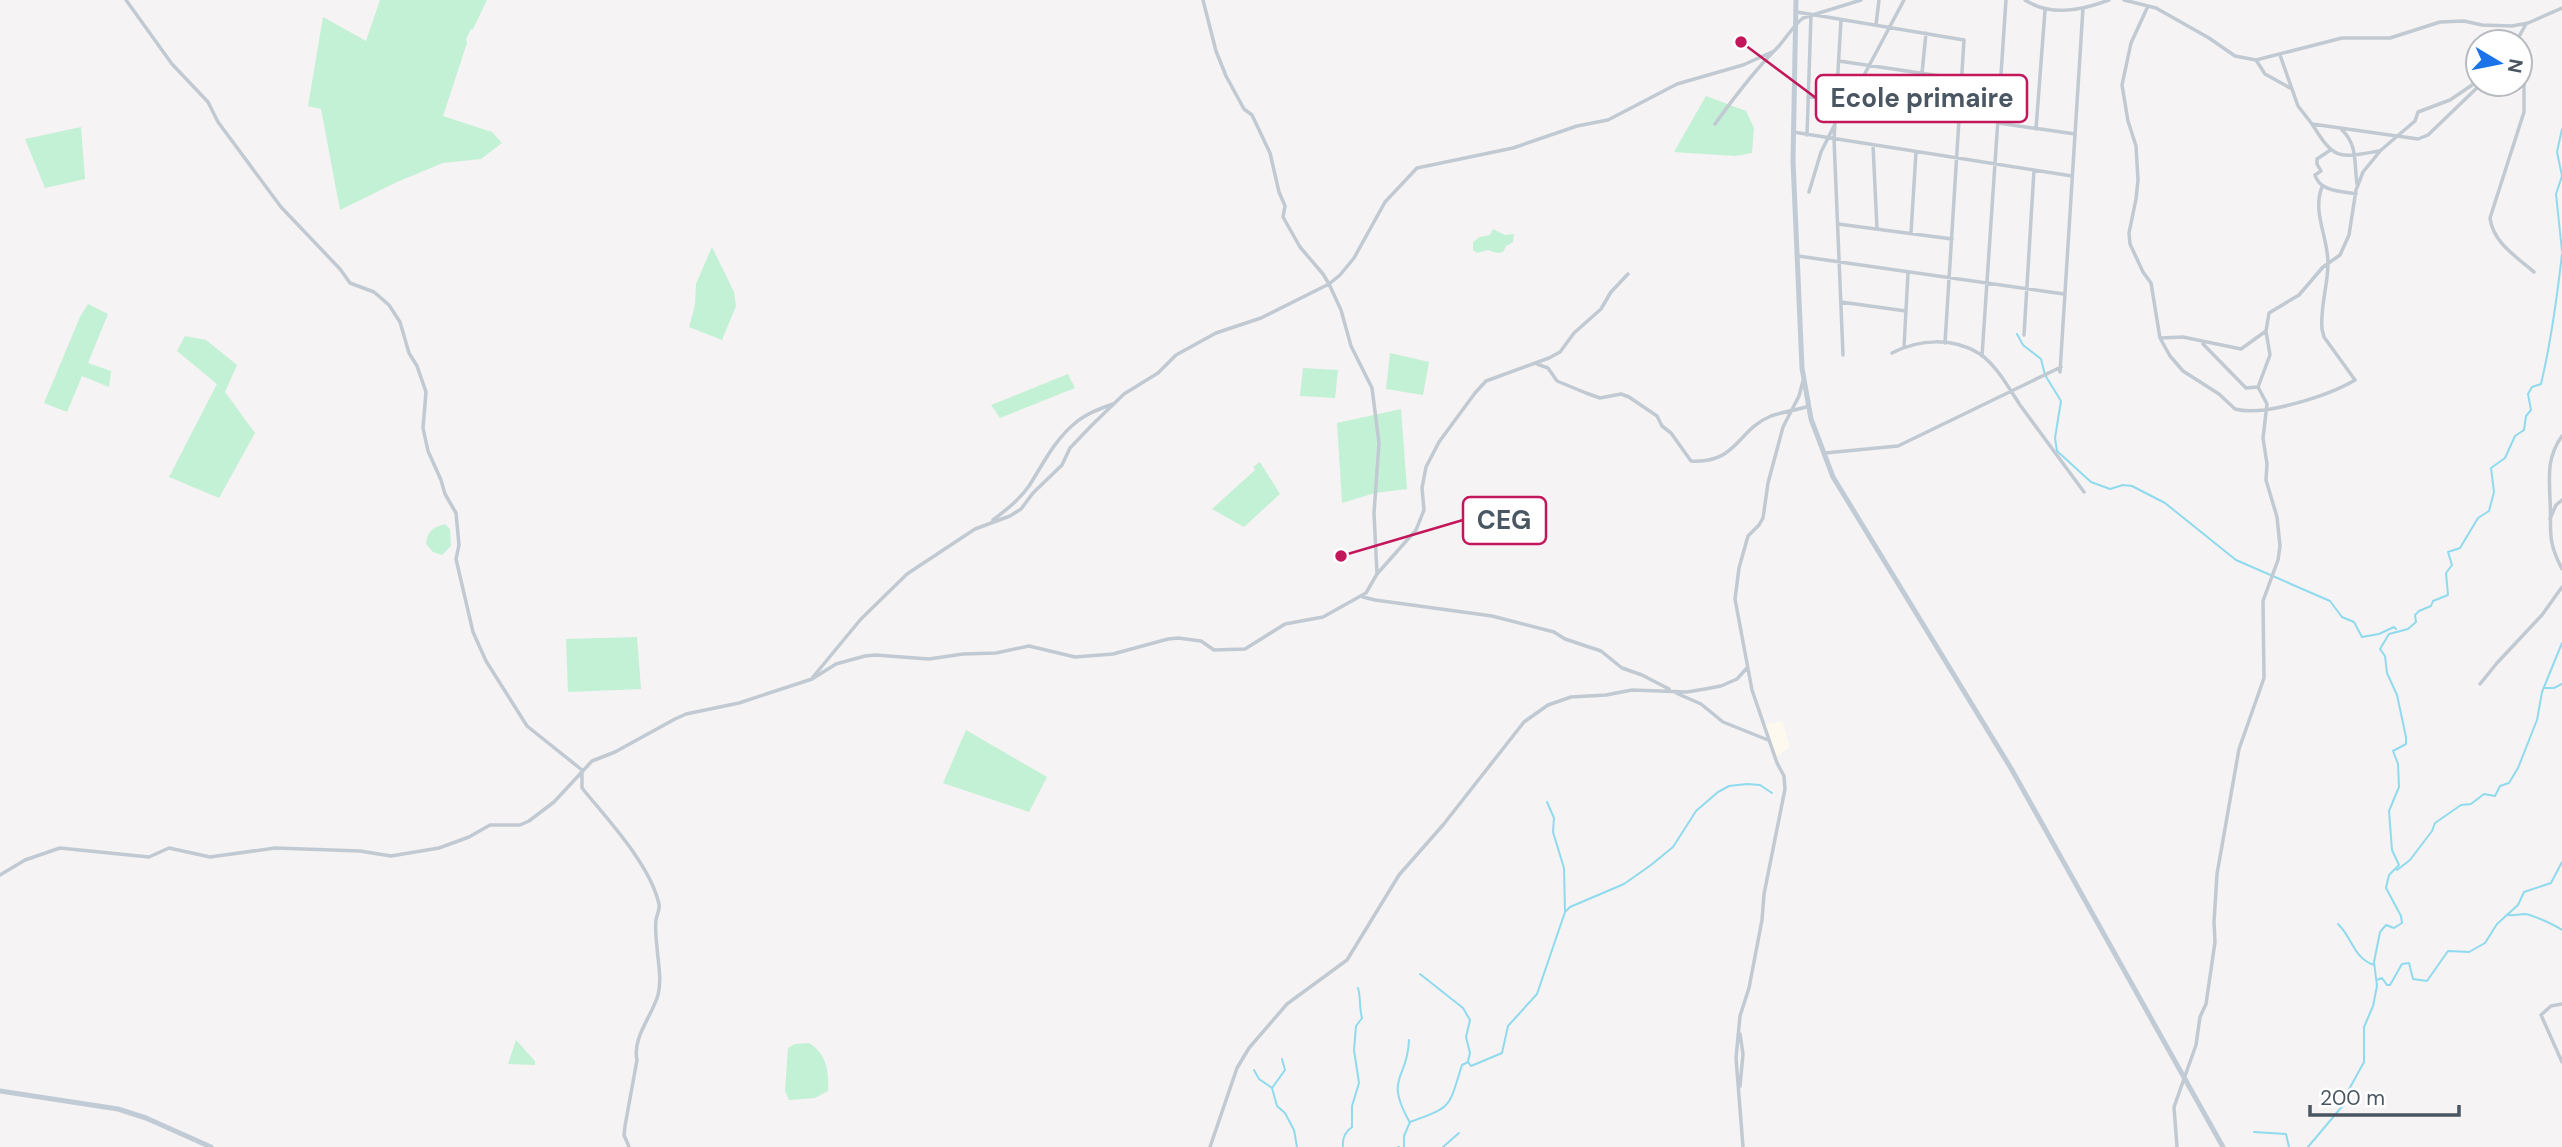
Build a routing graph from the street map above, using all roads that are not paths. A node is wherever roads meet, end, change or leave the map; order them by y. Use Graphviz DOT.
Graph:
graph roads {
  1 [pos="126,0"];
  2 [pos="1203,0"];
  3 [pos="1796,0"];
  4 [pos="1861,0"];
  5 [pos="1879,0"];
  6 [pos="1903,0"];
  7 [pos="2007,0"];
  8 [pos="2025,0"];
  9 [pos="2109,0"];
  10 [pos="2123,0"];
  11 [pos="2148,6"];
  12 [pos="2083,8"];
  13 [pos="2562,8"];
  14 [pos="2045,10"];
  15 [pos="1797,12"];
  16 [pos="1811,15"];
  17 [pos="1841,20"];
  18 [pos="1796,23"];
  19 [pos="2528,23"];
  20 [pos="1876,25"];
  21 [pos="1890,28"];
  22 [pos="2525,28"];
  23 [pos="1926,33"];
  24 [pos="1772,52"];
  25 [pos="2280,55"];
  26 [pos="2256,60"];
  27 [pos="1839,61"];
  28 [pos="1869,65"];
  29 [pos="1922,73"];
  30 [pos="1961,79"];
  31 [pos="2292,89"];
  32 [pos="2464,92"];
  33 [pos="1808,96"];
  34 [pos="2465,98"];
  35 [pos="2524,98"];
  36 [pos="1836,100"];
  37 [pos="1843,101"];
  38 [pos="1959,118"];
  39 [pos="1835,119"];
  40 [pos="1998,123"];
  41 [pos="1715,124"];
  42 [pos="2312,124"];
  43 [pos="2036,129"];
  44 [pos="2340,129"];
  45 [pos="1793,132"];
  46 [pos="2075,134"];
  47 [pos="1807,135"];
  48 [pos="2399,135"];
  49 [pos="1828,138"];
  50 [pos="1834,139"];
  51 [pos="1873,145"];
  52 [pos="2381,150"];
  53 [pos="2329,151"];
  54 [pos="1916,152"];
  55 [pos="2355,156"];
  56 [pos="1956,158"];
  57 [pos="1995,164"];
  58 [pos="2034,170"];
  59 [pos="2073,176"];
  60 [pos="2358,186"];
  61 [pos="2322,187"];
  62 [pos="1809,192"];
  63 [pos="2356,194"];
  64 [pos="1838,224"];
  65 [pos="1877,229"];
  66 [pos="1911,234"];
  67 [pos="1952,239"];
  68 [pos="1796,256"];
  69 [pos="1839,262"];
  70 [pos="2328,265"];
  71 [pos="1908,272"];
  72 [pos="2534,272"];
  73 [pos="1628,274"];
  74 [pos="1949,277"];
  75 [pos="1987,283"];
  76 [pos="1329,284"];
  77 [pos="2027,288"];
  78 [pos="2065,294"];
  79 [pos="1841,302"];
  80 [pos="1906,311"];
  81 [pos="2266,331"];
  82 [pos="2024,335"];
  83 [pos="2160,338"];
  84 [pos="1945,342"];
  85 [pos="2202,342"];
  86 [pos="1904,347"];
  87 [pos="1892,354"];
  88 [pos="1843,355"];
  89 [pos="1982,356"];
  90 [pos="1536,363"];
  91 [pos="1803,379"];
  92 [pos="2258,387"];
  93 [pos="2011,391"];
  94 [pos="1115,403"];
  95 [pos="1809,406"];
  96 [pos="2267,408"];
  97 [pos="1790,412"];
  98 [pos="2562,436"];
  99 [pos="1823,453"];
  100 [pos="2084,492"];
  101 [pos="2562,500"];
  102 [pos="992,521"];
  103 [pos="2548,525"];
  104 [pos="2562,569"];
  105 [pos="1377,574"];
  106 [pos="2562,587"];
  107 [pos="1361,596"];
  108 [pos="1747,668"];
  109 [pos="812,678"];
  110 [pos="2480,684"];
  111 [pos="1672,691"];
  112 [pos="1769,740"];
  113 [pos="582,770"];
  114 [pos="0,875"];
  115 [pos="2562,1004"];
  116 [pos="2562,1062"];
  117 [pos="2183,1076"];
  118 [pos="0,1091"];
  119 [pos="211,1147"];
  120 [pos="629,1147"];
  121 [pos="1210,1147"];
  122 [pos="1743,1147"];
  123 [pos="2177,1147"];
  124 [pos="2223,1147"];
  1 -- 113 [label="street"];
  2 -- 76 [label="street"];
  3 -- 15 [label="street"];
  4 -- 16 [label="street"];
  5 -- 20 [label="street"];
  6 -- 21 [label="street"];
  7 -- 40 [label="street"];
  8 -- 14 [label="street"];
  9 -- 12 [label="street"];
  10 -- 11 [label="street"];
  11 -- 26 [label="street"];
  11 -- 83 [label="street"];
  12 -- 14 [label="street"];
  12 -- 46 [label="street"];
  13 -- 19 [label="street"];
  14 -- 43 [label="street"];
  15 -- 16 [label="street"];
  15 -- 18 [label="street"];
  16 -- 17 [label="street"];
  16 -- 18 [label="street"];
  16 -- 33 [label="street"];
  17 -- 20 [label="street"];
  17 -- 27 [label="street"];
  18 -- 24 [label="street"];
  18 -- 45 [label="street"];
  19 -- 22 [label="street"];
  19 -- 25 [label="street"];
  20 -- 21 [label="street"];
  21 -- 23 [label="street"];
  21 -- 28 [label="street"];
  23 -- 29 [label="street"];
  23 -- 30 [label="street"];
  24 -- 41 [label="street"];
  24 -- 76 [label="street"];
  25 -- 26 [label="street"];
  25 -- 31 [label="street"];
  26 -- 31 [label="street"];
  27 -- 28 [label="street"];
  27 -- 36 [label="street"];
  28 -- 29 [label="street"];
  28 -- 37 [label="street"];
  29 -- 30 [label="street"];
  30 -- 38 [label="street"];
  31 -- 42 [label="street"];
  32 -- 48 [label="street"];
  33 -- 36 [label="street"];
  33 -- 47 [label="street"];
  34 -- 48 [label="street"];
  35 -- 72 [label="street"];
  36 -- 37 [label="street"];
  36 -- 39 [label="street"];
  37 -- 38 [label="street"];
  37 -- 39 [label="street"];
  38 -- 56 [label="street"];
  39 -- 49 [label="street"];
  39 -- 50 [label="street"];
  40 -- 43 [label="street"];
  40 -- 57 [label="street"];
  42 -- 44 [label="street"];
  42 -- 53 [label="street"];
  43 -- 46 [label="street"];
  44 -- 48 [label="street"];
  44 -- 55 [label="street"];
  45 -- 47 [label="street"];
  45 -- 68 [label="street"];
  46 -- 59 [label="street"];
  47 -- 49 [label="street"];
  48 -- 52 [label="street"];
  49 -- 50 [label="street"];
  49 -- 62 [label="street"];
  50 -- 51 [label="street"];
  50 -- 64 [label="street"];
  51 -- 54 [label="street"];
  51 -- 65 [label="street"];
  52 -- 55 [label="street"];
  52 -- 60 [label="street"];
  53 -- 55 [label="street"];
  53 -- 61 [label="street"];
  54 -- 56 [label="street"];
  54 -- 66 [label="street"];
  55 -- 60 [label="street"];
  56 -- 57 [label="street"];
  56 -- 67 [label="street"];
  57 -- 58 [label="street"];
  57 -- 75 [label="street"];
  58 -- 59 [label="street"];
  58 -- 77 [label="street"];
  59 -- 78 [label="street"];
  60 -- 63 [label="street"];
  61 -- 63 [label="street"];
  61 -- 70 [label="street"];
  63 -- 70 [label="street"];
  64 -- 65 [label="street"];
  64 -- 69 [label="street"];
  65 -- 66 [label="street"];
  66 -- 67 [label="street"];
  67 -- 74 [label="street"];
  68 -- 69 [label="street"];
  68 -- 91 [label="street"];
  69 -- 71 [label="street"];
  69 -- 79 [label="street"];
  70 -- 81 [label="street"];
  70 -- 96 [label="street"];
  71 -- 74 [label="street"];
  71 -- 80 [label="street"];
  73 -- 90 [label="street"];
  74 -- 75 [label="street"];
  74 -- 84 [label="street"];
  75 -- 77 [label="street"];
  75 -- 89 [label="street"];
  76 -- 94 [label="street"];
  76 -- 105 [label="street"];
  77 -- 78 [label="street"];
  77 -- 82 [label="street"];
  78 -- 93 [label="street"];
  79 -- 80 [label="street"];
  79 -- 88 [label="street"];
  80 -- 86 [label="street"];
  81 -- 85 [label="street"];
  81 -- 92 [label="street"];
  83 -- 85 [label="street"];
  83 -- 96 [label="street"];
  84 -- 86 [label="street"];
  84 -- 89 [label="street"];
  85 -- 92 [label="street"];
  86 -- 87 [label="street"];
  89 -- 93 [label="street"];
  90 -- 97 [label="street"];
  90 -- 105 [label="street"];
  91 -- 95 [label="street"];
  91 -- 97 [label="street"];
  92 -- 96 [label="street"];
  93 -- 99 [label="street"];
  93 -- 100 [label="street"];
  94 -- 102 [label="street"];
  94 -- 102 [label="street"];
  95 -- 97 [label="street"];
  95 -- 99 [label="street"];
  96 -- 117 [label="street"];
  97 -- 108 [label="street"];
  98 -- 103 [label="street"];
  99 -- 117 [label="street"];
  101 -- 103 [label="street"];
  102 -- 109 [label="street"];
  103 -- 104 [label="street"];
  105 -- 107 [label="street"];
  106 -- 110 [label="street"];
  107 -- 109 [label="street"];
  107 -- 111 [label="street"];
  108 -- 111 [label="street"];
  108 -- 112 [label="street"];
  109 -- 113 [label="street"];
  111 -- 112 [label="street"];
  111 -- 121 [label="street"];
  112 -- 122 [label="street"];
  113 -- 114 [label="street"];
  113 -- 120 [label="street"];
  115 -- 116 [label="street"];
  117 -- 123 [label="street"];
  117 -- 124 [label="street"];
  118 -- 119 [label="street"];
}
